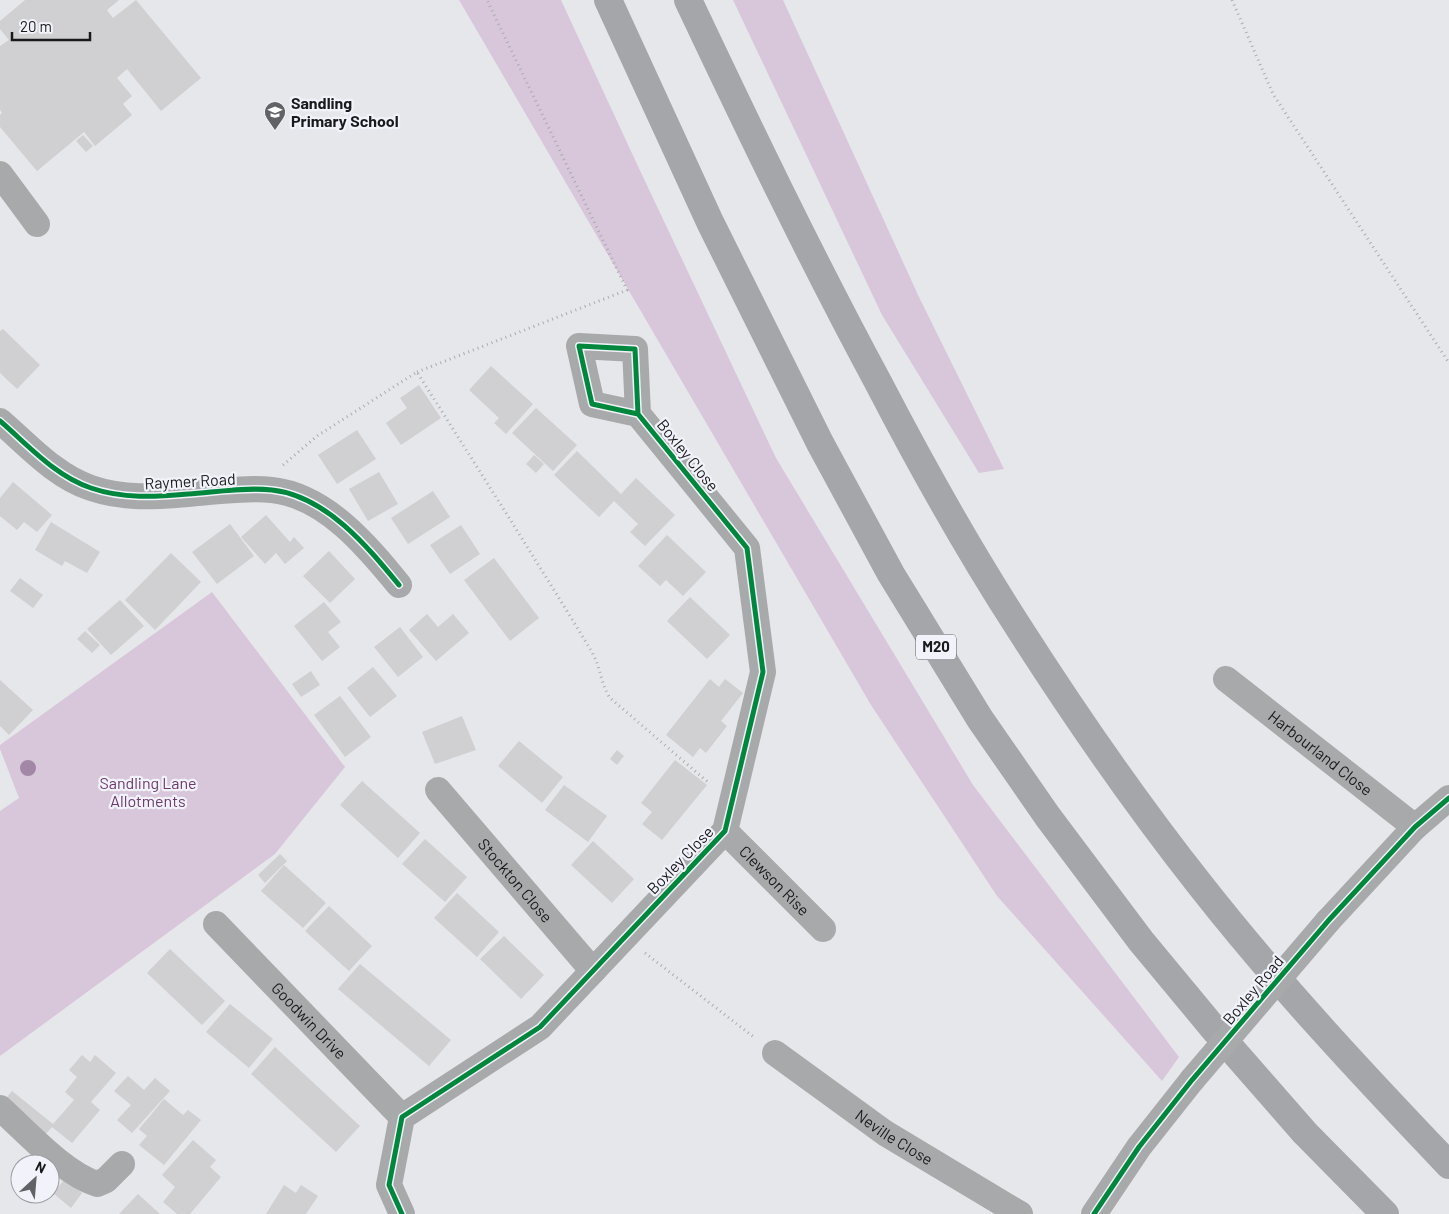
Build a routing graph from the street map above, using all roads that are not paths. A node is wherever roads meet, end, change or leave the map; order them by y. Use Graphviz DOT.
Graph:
graph roads {
  1 [pos="608,0"];
  2 [pos="688,0"];
  3 [pos="0,174"];
  4 [pos="37,224"];
  5 [pos="638,414"];
  6 [pos="0,421"];
  7 [pos="399,585"];
  8 [pos="1226,679"];
  9 [pos="438,790"];
  10 [pos="1449,798"];
  11 [pos="1415,827"];
  12 [pos="725,831"];
  13 [pos="216,924"];
  14 [pos="824,929"];
  15 [pos="593,971"];
  16 [pos="775,1054"];
  17 [pos="0,1108"];
  18 [pos="402,1117"];
  19 [pos="122,1164"];
  20 [pos="1449,1164"];
  21 [pos="402,1214"];
  22 [pos="1020,1214"];
  23 [pos="1094,1214"];
  24 [pos="1385,1214"];
  1 -- 24 [label="highway, M20"];
  2 -- 20 [label="highway"];
  3 -- 4 [label="street"];
  5 -- 12 [label="street, Boxley Close"];
  6 -- 7 [label="street, Raymer Road"];
  8 -- 11 [label="street, Harbourland Close"];
  9 -- 15 [label="street, Stockton Close"];
  10 -- 11 [label="street, Boxley Road"];
  11 -- 23 [label="street, Boxley Road, bridge"];
  12 -- 14 [label="street, Clewson Rise"];
  12 -- 15 [label="street, Boxley Close"];
  13 -- 18 [label="street, Goodwin Drive"];
  15 -- 18 [label="street, Boxley Close"];
  16 -- 22 [label="street, Neville Close"];
  17 -- 19 [label="street"];
  18 -- 21 [label="street"];
}
